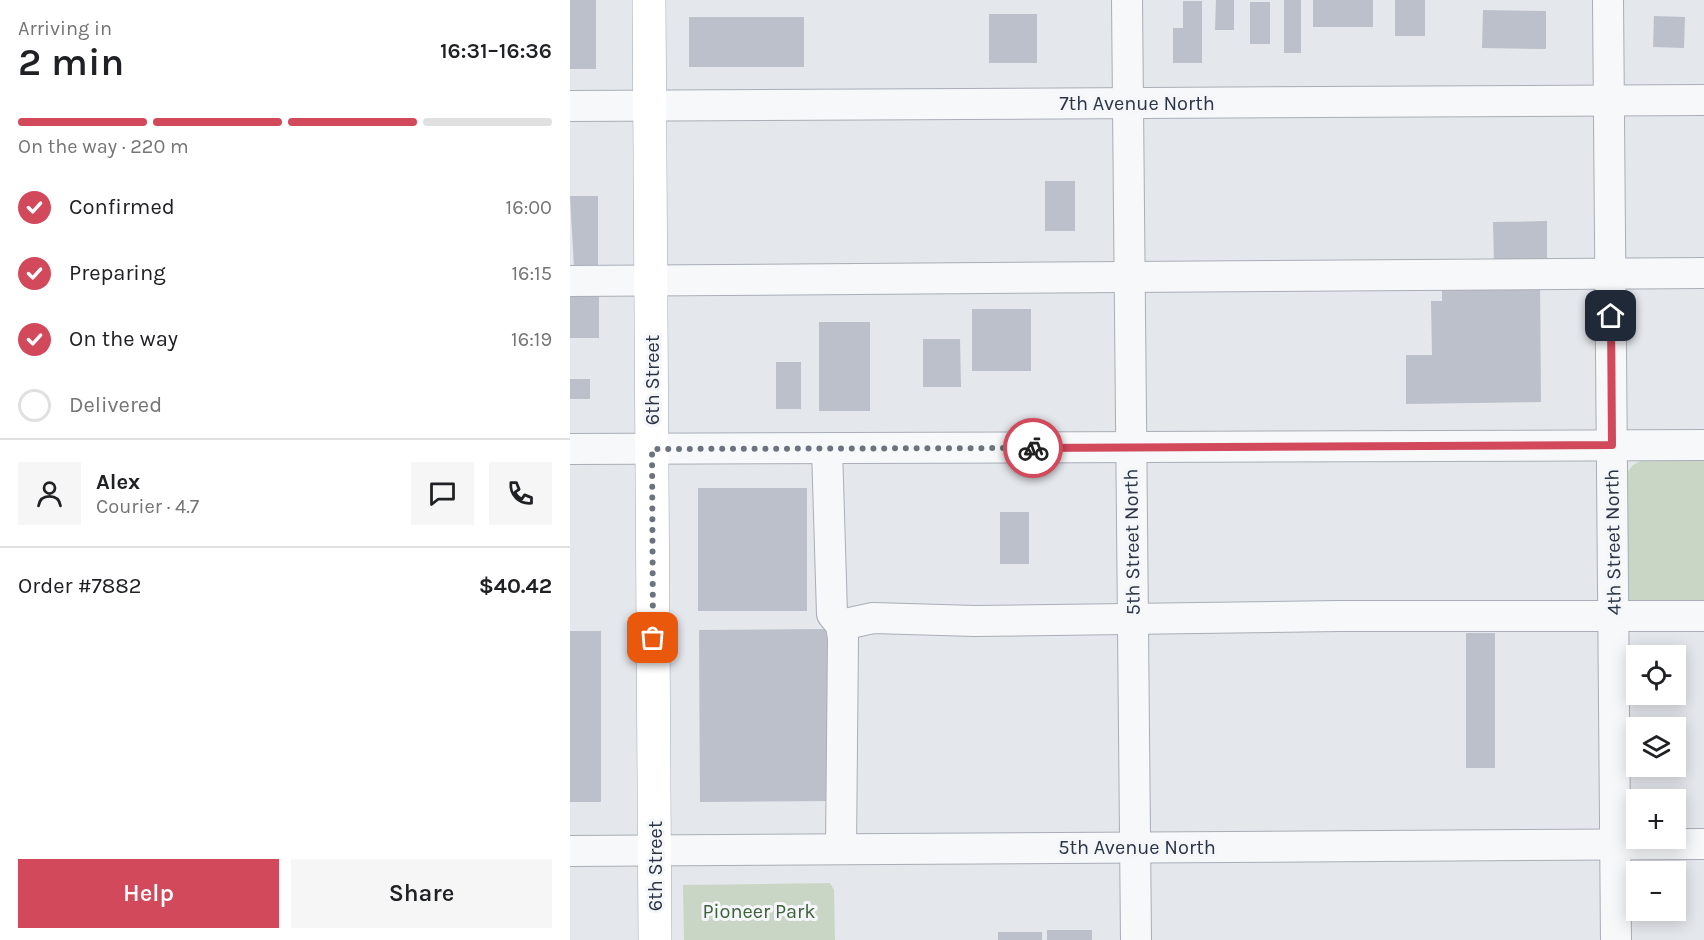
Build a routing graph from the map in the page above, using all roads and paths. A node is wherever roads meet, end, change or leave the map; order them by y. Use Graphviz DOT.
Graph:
graph roads {
  1 [pos="649,0"];
  2 [pos="1127,0"];
  3 [pos="1608,0"];
  4 [pos="1704,99"];
  5 [pos="1609,100"];
  6 [pos="1128,103"];
  7 [pos="650,105"];
  8 [pos="570,106"];
  9 [pos="1704,273"];
  10 [pos="1610,274"];
  11 [pos="1130,277"];
  12 [pos="570,280"];
  13 [pos="651,280"];
  14 [pos="1612,445"];
  15 [pos="1704,445"];
  16 [pos="1131,447"];
  17 [pos="827,448"];
  18 [pos="570,449"];
  19 [pos="652,449"];
  20 [pos="1704,616"];
  21 [pos="1613,617"];
  22 [pos="1133,618"];
  23 [pos="841,625"];
  24 [pos="1616,844"];
  25 [pos="1704,844"];
  26 [pos="1135,848"];
  27 [pos="841,849"];
  28 [pos="570,851"];
  29 [pos="655,851"];
  30 [pos="655,940"];
  31 [pos="1136,940"];
  32 [pos="1616,940"];
  1 -- 7 [label="main road, 6th Street"];
  2 -- 6 [label="street, 5th Street North"];
  3 -- 5 [label="street, 4th Street North"];
  4 -- 5 [label="street, 7th Avenue North"];
  5 -- 6 [label="street, 7th Avenue North"];
  5 -- 10 [label="street, 4th Street North"];
  6 -- 7 [label="street, 7th Avenue North"];
  6 -- 11 [label="street, 5th Street North"];
  7 -- 8 [label="street, 7th Avenue North"];
  7 -- 13 [label="main road, 6th Street"];
  9 -- 10 [label="street"];
  10 -- 11 [label="street"];
  10 -- 14 [label="street, 4th Street North"];
  11 -- 13 [label="street"];
  11 -- 16 [label="street, 5th Street North"];
  12 -- 13 [label="street"];
  13 -- 19 [label="main road, 6th Street"];
  14 -- 15 [label="street"];
  14 -- 16 [label="street"];
  14 -- 21 [label="street, 4th Street North"];
  16 -- 17 [label="street"];
  16 -- 22 [label="street, 5th Street North"];
  17 -- 19 [label="street"];
  17 -- 23 [label="street"];
  18 -- 19 [label="street"];
  19 -- 29 [label="main road, 6th Street"];
  20 -- 21 [label="street"];
  21 -- 22 [label="street"];
  21 -- 24 [label="street, 4th Street North"];
  22 -- 23 [label="street"];
  22 -- 26 [label="street, 5th Street North"];
  23 -- 27 [label="street"];
  24 -- 25 [label="street, 5th Avenue North"];
  24 -- 26 [label="street, 5th Avenue North"];
  24 -- 32 [label="street, 4th Street North"];
  26 -- 27 [label="street, 5th Avenue North"];
  26 -- 31 [label="street, 5th Street North"];
  27 -- 29 [label="street, 5th Avenue North"];
  28 -- 29 [label="street, 5th Avenue North"];
  29 -- 30 [label="main road, 6th Street"];
}
